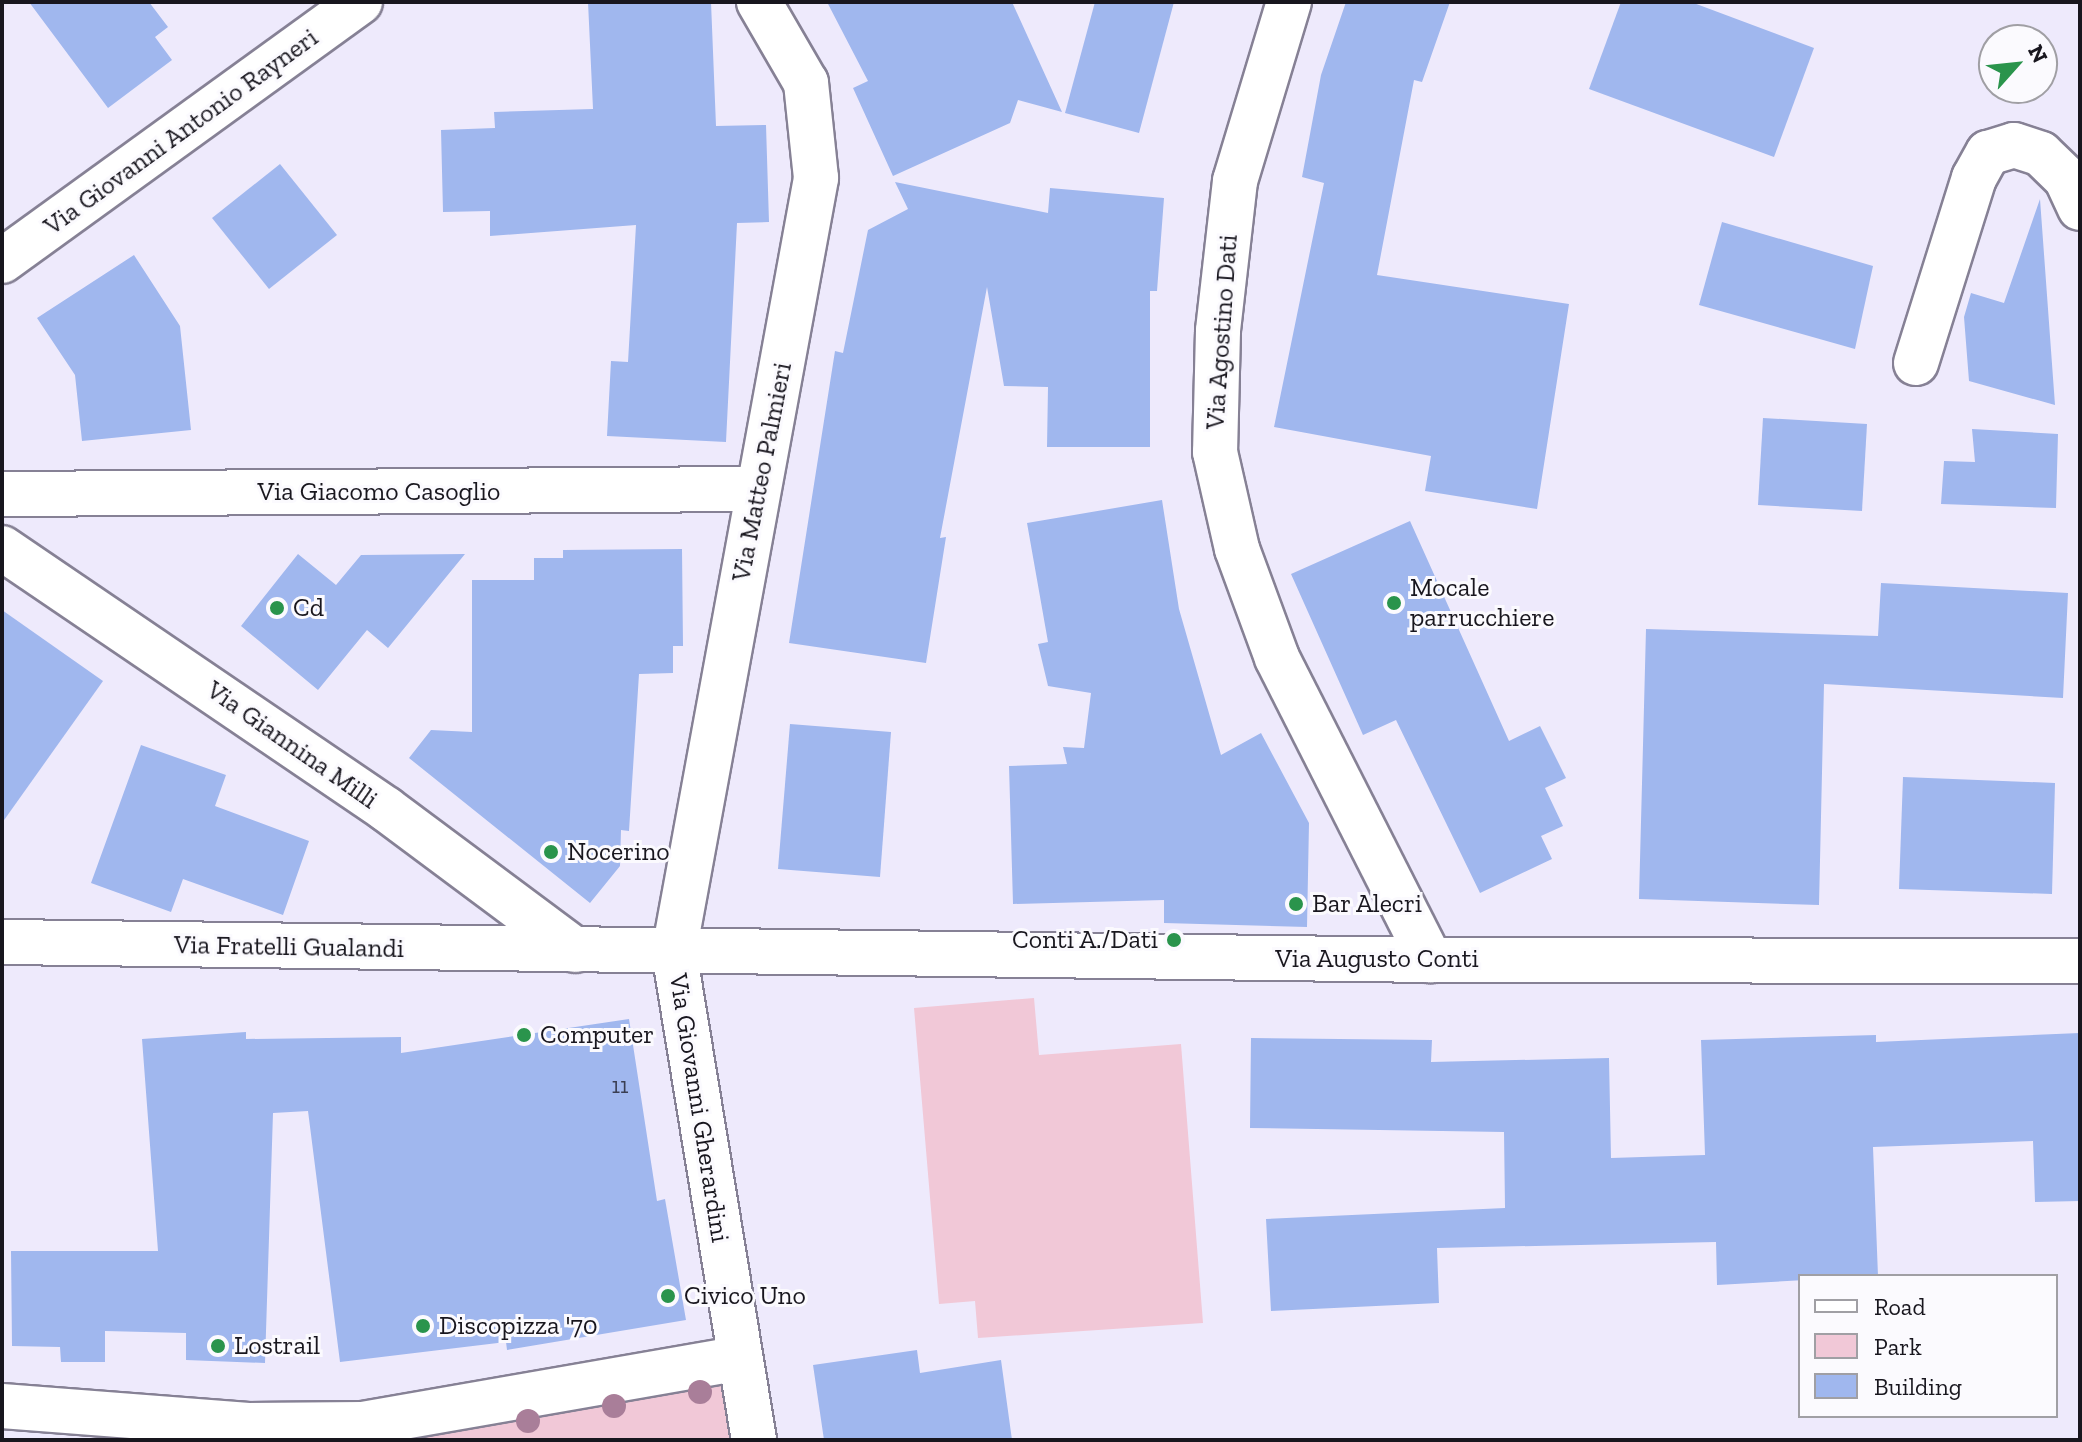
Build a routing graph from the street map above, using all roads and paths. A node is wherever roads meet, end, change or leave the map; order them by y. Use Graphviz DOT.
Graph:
graph roads {
  1 [pos="360,2"];
  2 [pos="759,2"];
  3 [pos="1289,2"];
  4 [pos="2080,208"];
  5 [pos="2,261"];
  6 [pos="1916,363"];
  7 [pos="757,489"];
  8 [pos="2,494"];
  9 [pos="2,548"];
  10 [pos="2,942"];
  11 [pos="575,950"];
  12 [pos="674,952"];
  13 [pos="1430,960"];
  14 [pos="2080,961"];
  15 [pos="740,1358"];
  16 [pos="2,1406"];
  17 [pos="364,1432"];
  18 [pos="754,1440"];
  1 -- 5 [label="street, Via Giovanni Antonio Rayneri"];
  2 -- 7 [label="street, Via Matteo Palmieri"];
  3 -- 13 [label="street, Via Agostino Dati"];
  4 -- 6 [label="street"];
  7 -- 8 [label="street, Via Giacomo Casoglio"];
  7 -- 12 [label="street, Via Matteo Palmieri"];
  9 -- 11 [label="street, Via Giannina Milli"];
  10 -- 11 [label="street, Via Fratelli Gualandi"];
  11 -- 12 [label="street, Via Fratelli Gualandi"];
  12 -- 13 [label="street, Via Augusto Conti"];
  12 -- 15 [label="street, Via Giovanni Gherardini"];
  13 -- 14 [label="street, Via Augusto Conti"];
  15 -- 17 [label="street"];
  15 -- 18 [label="street, Via Giovanni Gherardini"];
  16 -- 17 [label="street"];
}
